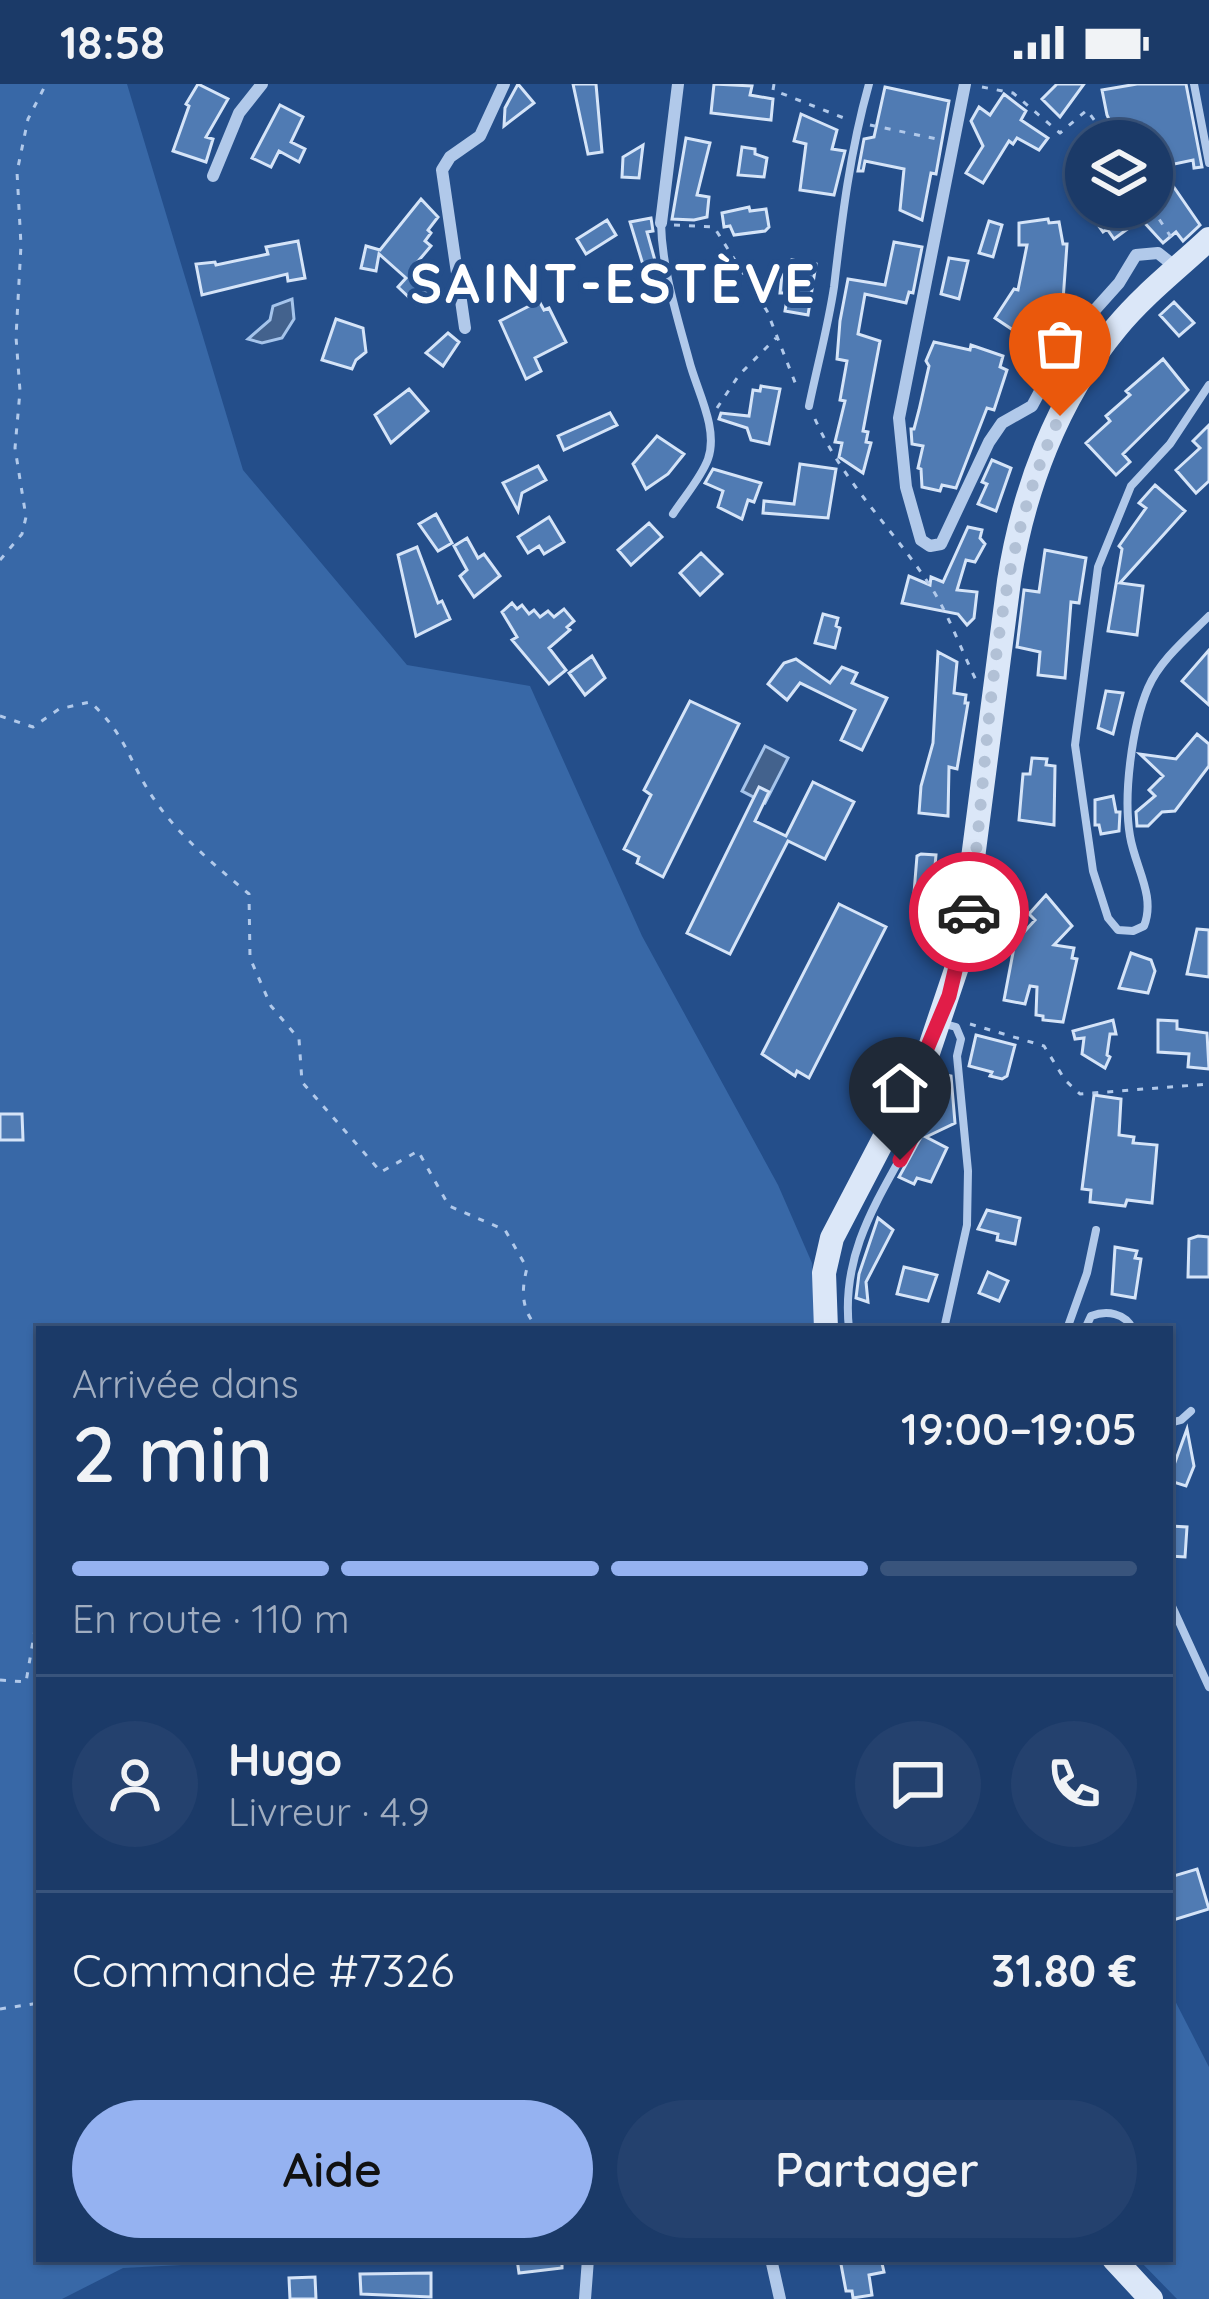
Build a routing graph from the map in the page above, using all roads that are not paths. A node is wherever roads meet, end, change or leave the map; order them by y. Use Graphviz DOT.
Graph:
graph roads {
  1 [pos="262,84"];
  2 [pos="504,84"];
  3 [pos="678,84"];
  4 [pos="868,84"];
  5 [pos="966,84"];
  6 [pos="1194,84"];
  7 [pos="1209,164"];
  8 [pos="213,176"];
  9 [pos="661,223"];
  10 [pos="1209,239"];
  11 [pos="1177,268"];
  12 [pos="466,328"];
  13 [pos="1209,385"];
  14 [pos="809,406"];
  15 [pos="673,514"];
  16 [pos="1209,616"];
  17 [pos="948,1024"];
  18 [pos="902,1108"];
  19 [pos="1096,1230"];
  20 [pos="826,1326"];
  21 [pos="849,1326"];
  22 [pos="945,1326"];
  23 [pos="1068,1326"];
  24 [pos="1086,1326"];
  25 [pos="1130,1326"];
  26 [pos="1191,1411"];
  27 [pos="1173,1422"];
  28 [pos="1173,1609"];
  29 [pos="1209,1687"];
  30 [pos="588,2262"];
  31 [pos="772,2262"];
  32 [pos="1117,2262"];
  33 [pos="585,2299"];
  34 [pos="780,2299"];
  35 [pos="1151,2299"];
  1 -- 8 [label="street"];
  2 -- 12 [label="street"];
  3 -- 9 [label="street"];
  4 -- 14 [label="lane"];
  5 -- 11 [label="street"];
  6 -- 7 [label="lane"];
  9 -- 15 [label="lane"];
  10 -- 11 [label="main road"];
  11 -- 17 [label="main road"];
  13 -- 16 [label="lane"];
  17 -- 18 [label="main road"];
  17 -- 22 [label="lane"];
  18 -- 20 [label="main road"];
  18 -- 21 [label="lane"];
  19 -- 23 [label="lane"];
  24 -- 25 [label="lane"];
  26 -- 27 [label="lane"];
  28 -- 29 [label="lane"];
  30 -- 33 [label="street"];
  31 -- 34 [label="street"];
  32 -- 35 [label="main road"];
}
